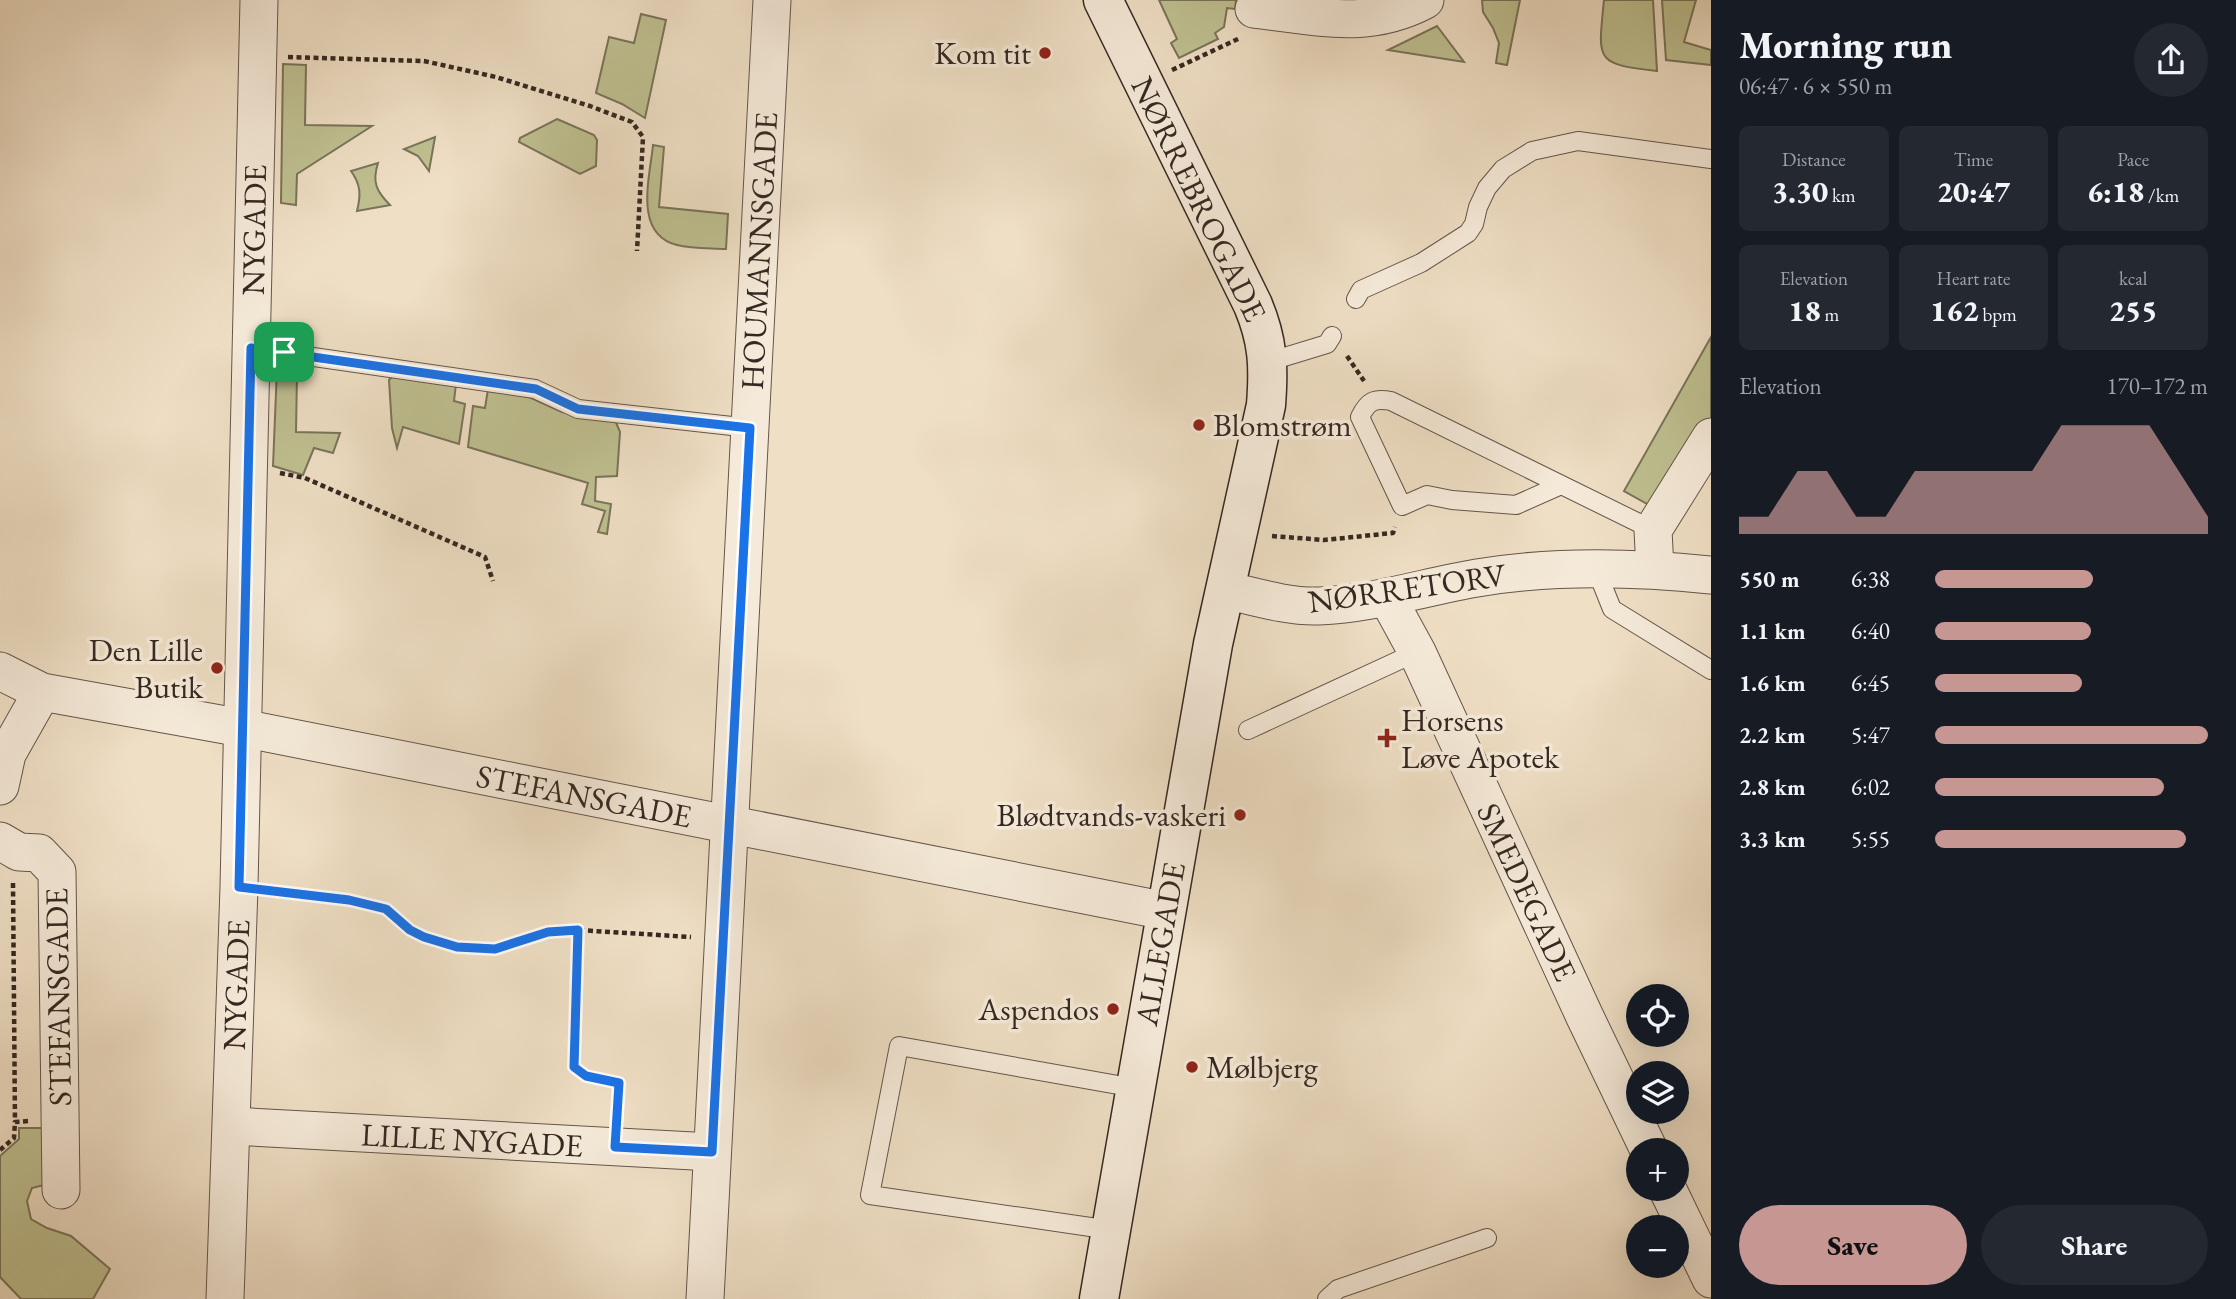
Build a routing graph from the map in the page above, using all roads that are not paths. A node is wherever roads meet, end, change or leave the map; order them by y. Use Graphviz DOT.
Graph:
graph roads {
  1 [pos="259,0"];
  2 [pos="772,0"];
  3 [pos="1103,0"];
  4 [pos="1424,0"];
  5 [pos="1254,9"];
  6 [pos="1711,159"];
  7 [pos="1356,299"];
  8 [pos="1330,340"];
  9 [pos="251,348"];
  10 [pos="1268,362"];
  11 [pos="750,428"];
  12 [pos="1711,437"];
  13 [pos="1561,485"];
  14 [pos="1653,530"];
  15 [pos="1596,569"];
  16 [pos="1655,569"];
  17 [pos="1711,575"];
  18 [pos="1225,590"];
  19 [pos="1387,597"];
  20 [pos="1417,652"];
  21 [pos="1711,670"];
  22 [pos="0,671"];
  23 [pos="42,692"];
  24 [pos="242,728"];
  25 [pos="1248,730"];
  26 [pos="0,786"];
  27 [pos="731,826"];
  28 [pos="7,856"];
  29 [pos="1166,911"];
  30 [pos="1135,1088"];
  31 [pos="232,1126"];
  32 [pos="1643,1138"];
  33 [pos="712,1152"];
  34 [pos="61,1190"];
  35 [pos="1673,1201"];
  36 [pos="1111,1230"];
  37 [pos="1488,1238"];
  38 [pos="1711,1279"];
  39 [pos="225,1299"];
  40 [pos="705,1299"];
  41 [pos="1099,1299"];
  42 [pos="1327,1299"];
  1 -- 9 [label="street, NYGADE"];
  2 -- 11 [label="street, HOUMANNSGADE"];
  3 -- 10 [label="street, NØRREBROGADE"];
  4 -- 5 [label="street"];
  6 -- 7 [label="lane"];
  8 -- 10 [label="lane"];
  9 -- 11 [label="lane"];
  9 -- 24 [label="street, NYGADE"];
  10 -- 18 [label="street, NØRREBROGADE"];
  11 -- 27 [label="street, HOUMANNSGADE"];
  12 -- 14 [label="street"];
  13 -- 13 [label="lane"];
  13 -- 14 [label="lane"];
  14 -- 16 [label="street"];
  15 -- 16 [label="street, NØRRETORV"];
  15 -- 19 [label="street, NØRRETORV"];
  15 -- 21 [label="lane"];
  16 -- 17 [label="street, NØRRETORV"];
  18 -- 19 [label="street, NØRRETORV"];
  18 -- 29 [label="street, ALLEGADE"];
  19 -- 20 [label="street, SMEDEGADE"];
  20 -- 25 [label="lane"];
  20 -- 32 [label="street, SMEDEGADE"];
  22 -- 23 [label="street, STEFANSGADE"];
  23 -- 24 [label="street, STEFANSGADE"];
  23 -- 26 [label="street"];
  24 -- 27 [label="street, STEFANSGADE"];
  24 -- 31 [label="street, NYGADE"];
  27 -- 29 [label="street, STEFANSGADE"];
  27 -- 33 [label="street, HOUMANNSGADE"];
  28 -- 34 [label="street, STEFANSGADE"];
  29 -- 30 [label="street, ALLEGADE"];
  30 -- 36 [label="street, ALLEGADE"];
  30 -- 36 [label="lane"];
  31 -- 33 [label="street, LILLE NYGADE"];
  31 -- 39 [label="street, NYGADE"];
  33 -- 40 [label="street, HOUMANNSGADE"];
  35 -- 38 [label="street"];
  36 -- 41 [label="street, ALLEGADE"];
  37 -- 42 [label="lane"];
}
